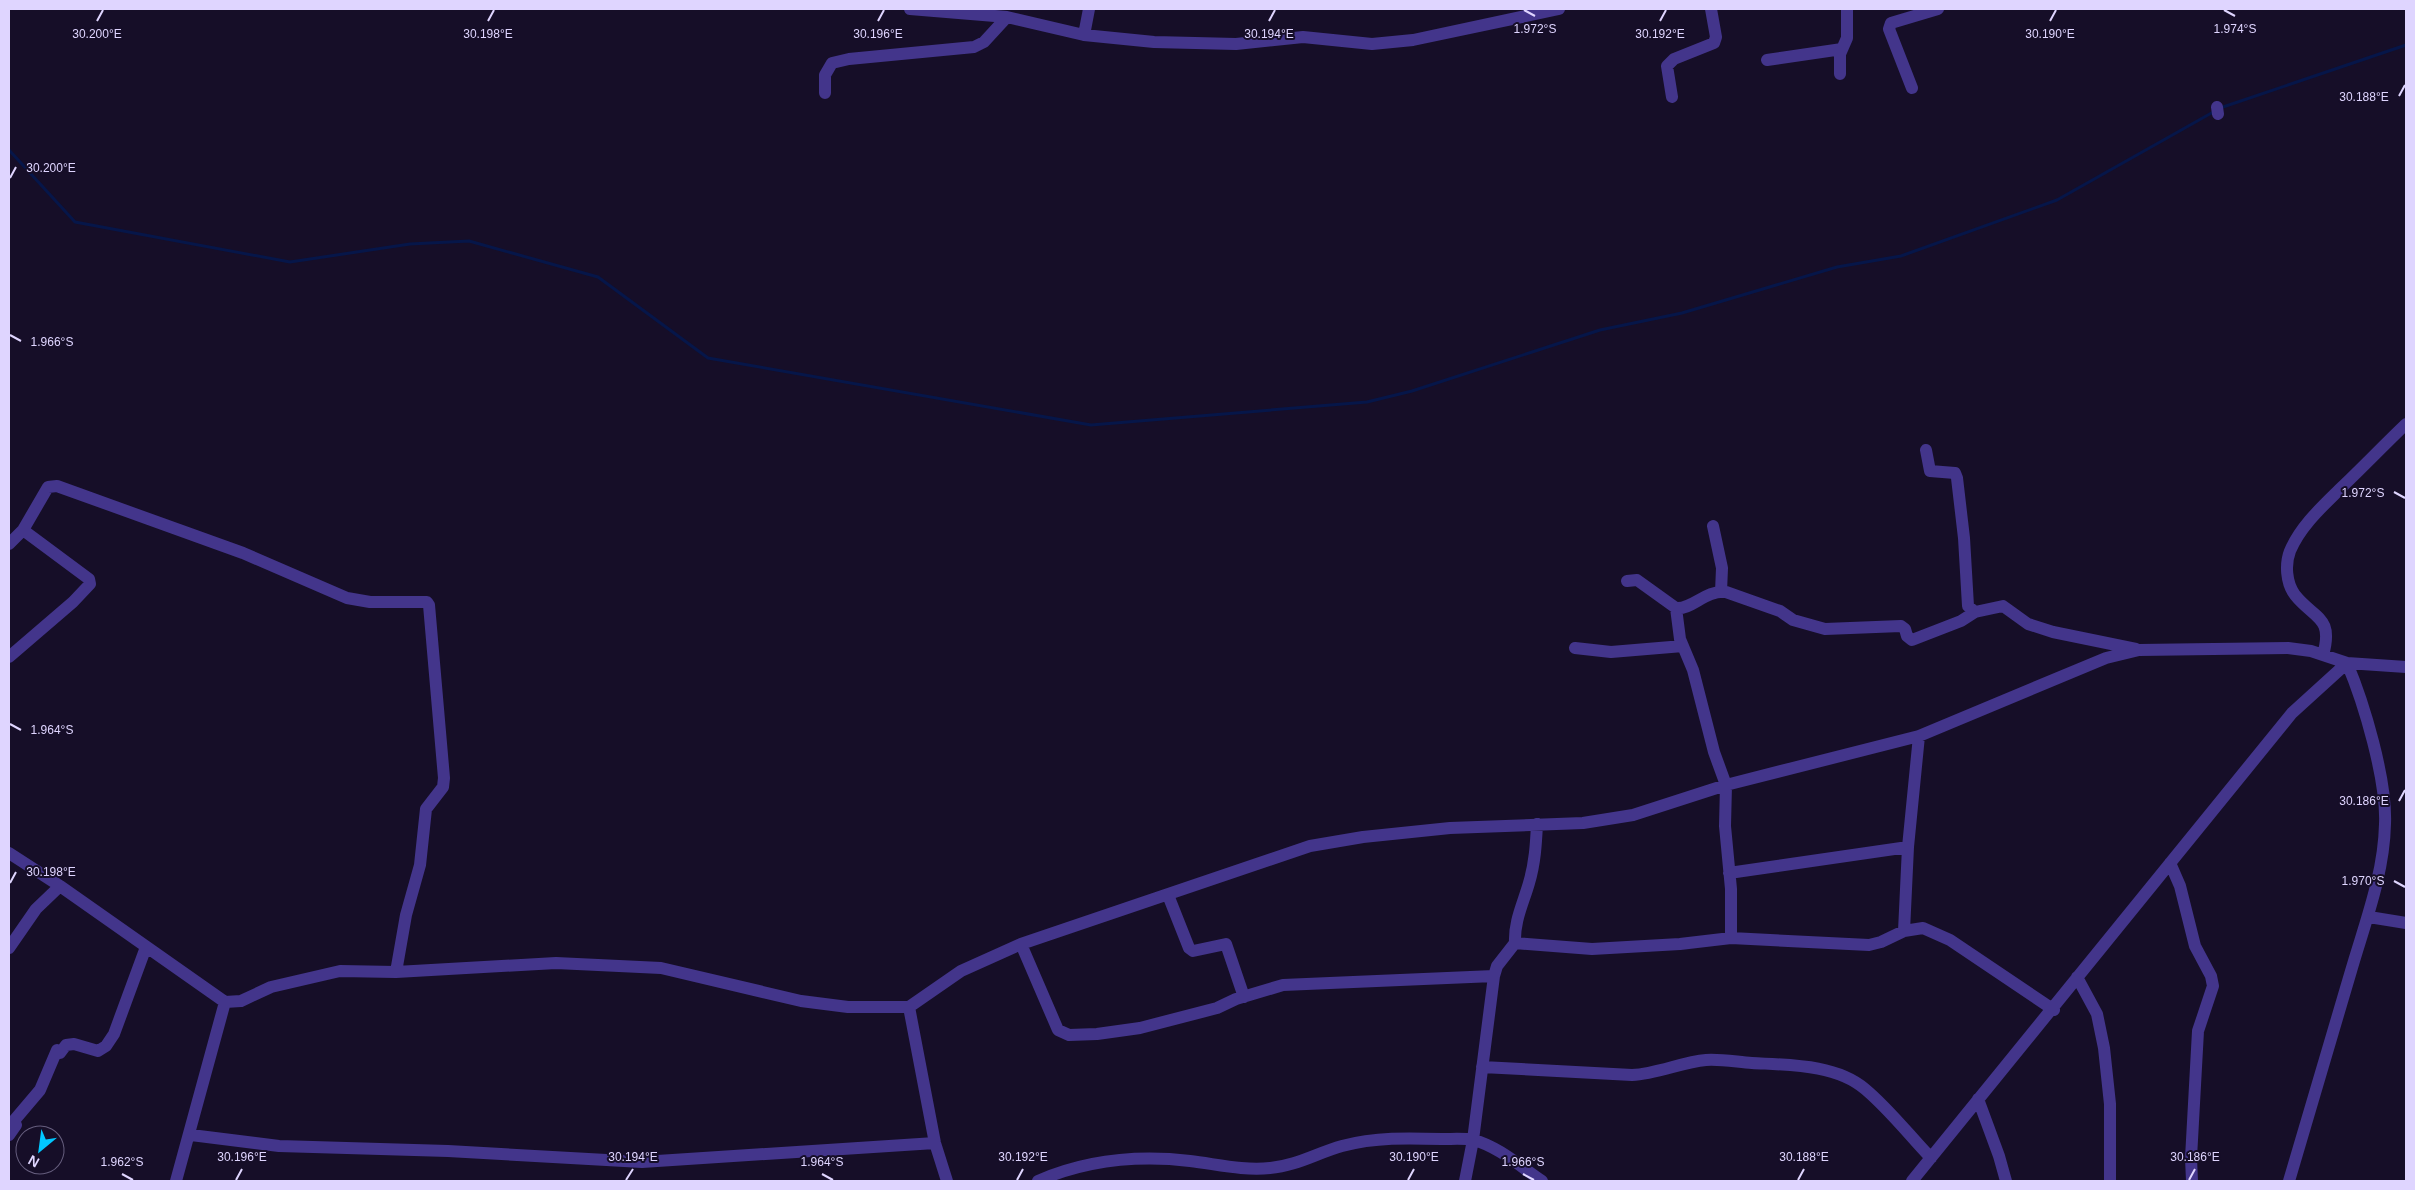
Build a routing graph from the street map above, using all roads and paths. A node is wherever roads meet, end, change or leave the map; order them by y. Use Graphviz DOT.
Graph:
graph roads {
  1 [pos="910,9"];
  2 [pos="1089,9"];
  3 [pos="1559,9"];
  4 [pos="1711,9"];
  5 [pos="1847,9"];
  6 [pos="1938,9"];
  7 [pos="1007,17"];
  8 [pos="1084,35"];
  9 [pos="1842,49"];
  10 [pos="1767,60"];
  11 [pos="1840,74"];
  12 [pos="1912,88"];
  13 [pos="825,93"];
  14 [pos="1672,97"];
  15 [pos="2406,424"];
  16 [pos="1926,450"];
  17 [pos="1713,526"];
  18 [pos="23,530"];
  19 [pos="9,544"];
  20 [pos="1627,581"];
  21 [pos="1721,592"];
  22 [pos="1676,608"];
  23 [pos="1975,612"];
  24 [pos="1682,646"];
  25 [pos="1575,648"];
  26 [pos="2139,650"];
  27 [pos="2323,655"];
  28 [pos="9,657"];
  29 [pos="2347,663"];
  30 [pos="2406,667"];
  31 [pos="1919,736"];
  32 [pos="1726,785"];
  33 [pos="1537,824"];
  34 [pos="1908,847"];
  35 [pos="9,853"];
  36 [pos="2170,863"];
  37 [pos="1728,873"];
  38 [pos="60,886"];
  39 [pos="1168,895"];
  40 [pos="2369,917"];
  41 [pos="2406,923"];
  42 [pos="1904,931"];
  43 [pos="1731,938"];
  44 [pos="1515,943"];
  45 [pos="1021,944"];
  46 [pos="146,947"];
  47 [pos="9,948"];
  48 [pos="396,972"];
  49 [pos="1494,976"];
  50 [pos="2077,977"];
  51 [pos="1244,997"];
  52 [pos="225,1002"];
  53 [pos="909,1007"];
  54 [pos="2054,1010"];
  55 [pos="1482,1067"];
  56 [pos="1978,1099"];
  57 [pos="9,1135"];
  58 [pos="191,1135"];
  59 [pos="1473,1140"];
  60 [pos="935,1143"];
  61 [pos="1930,1158"];
  62 [pos="176,1181"];
  63 [pos="947,1181"];
  64 [pos="1038,1181"];
  65 [pos="1465,1181"];
  66 [pos="1542,1181"];
  67 [pos="1912,1181"];
  68 [pos="2006,1181"];
  69 [pos="2110,1181"];
  70 [pos="2192,1181"];
  71 [pos="2289,1181"];
  1 -- 7 [label="street"];
  2 -- 8 [label="street"];
  3 -- 8 [label="street"];
  4 -- 14 [label="street"];
  5 -- 9 [label="street"];
  6 -- 12 [label="street"];
  7 -- 8 [label="street"];
  7 -- 13 [label="street"];
  9 -- 10 [label="street"];
  9 -- 11 [label="street"];
  15 -- 27 [label="street"];
  16 -- 23 [label="street"];
  17 -- 21 [label="street"];
  18 -- 19 [label="street"];
  18 -- 28 [label="street"];
  18 -- 48 [label="street"];
  20 -- 22 [label="street"];
  21 -- 22 [label="street"];
  21 -- 23 [label="street"];
  22 -- 24 [label="street"];
  23 -- 26 [label="street"];
  24 -- 25 [label="street"];
  24 -- 32 [label="street"];
  26 -- 27 [label="street"];
  26 -- 31 [label="street"];
  27 -- 29 [label="street"];
  29 -- 30 [label="street"];
  29 -- 36 [label="street"];
  29 -- 40 [label="street"];
  31 -- 32 [label="street"];
  31 -- 34 [label="street"];
  32 -- 33 [label="street"];
  32 -- 37 [label="street"];
  33 -- 39 [label="street"];
  33 -- 44 [label="street"];
  34 -- 37 [label="street"];
  34 -- 42 [label="street"];
  35 -- 38 [label="street"];
  36 -- 50 [label="street"];
  36 -- 70 [label="street"];
  37 -- 43 [label="street"];
  38 -- 46 [label="street"];
  38 -- 47 [label="street"];
  39 -- 45 [label="street"];
  39 -- 51 [label="street"];
  40 -- 41 [label="street"];
  40 -- 71 [label="street"];
  42 -- 43 [label="street"];
  42 -- 54 [label="street"];
  43 -- 44 [label="street"];
  44 -- 49 [label="street"];
  45 -- 51 [label="street"];
  45 -- 53 [label="street"];
  46 -- 52 [label="street"];
  46 -- 57 [label="street"];
  48 -- 52 [label="street"];
  48 -- 53 [label="street"];
  49 -- 51 [label="street"];
  49 -- 55 [label="street"];
  50 -- 54 [label="street"];
  50 -- 69 [label="street"];
  52 -- 58 [label="street"];
  53 -- 60 [label="street"];
  54 -- 56 [label="street"];
  55 -- 59 [label="street"];
  55 -- 61 [label="street"];
  56 -- 61 [label="street"];
  56 -- 68 [label="street"];
  58 -- 60 [label="street"];
  58 -- 62 [label="street"];
  59 -- 64 [label="street"];
  59 -- 65 [label="street"];
  59 -- 66 [label="street"];
  60 -- 63 [label="street"];
  61 -- 67 [label="street"];
}
